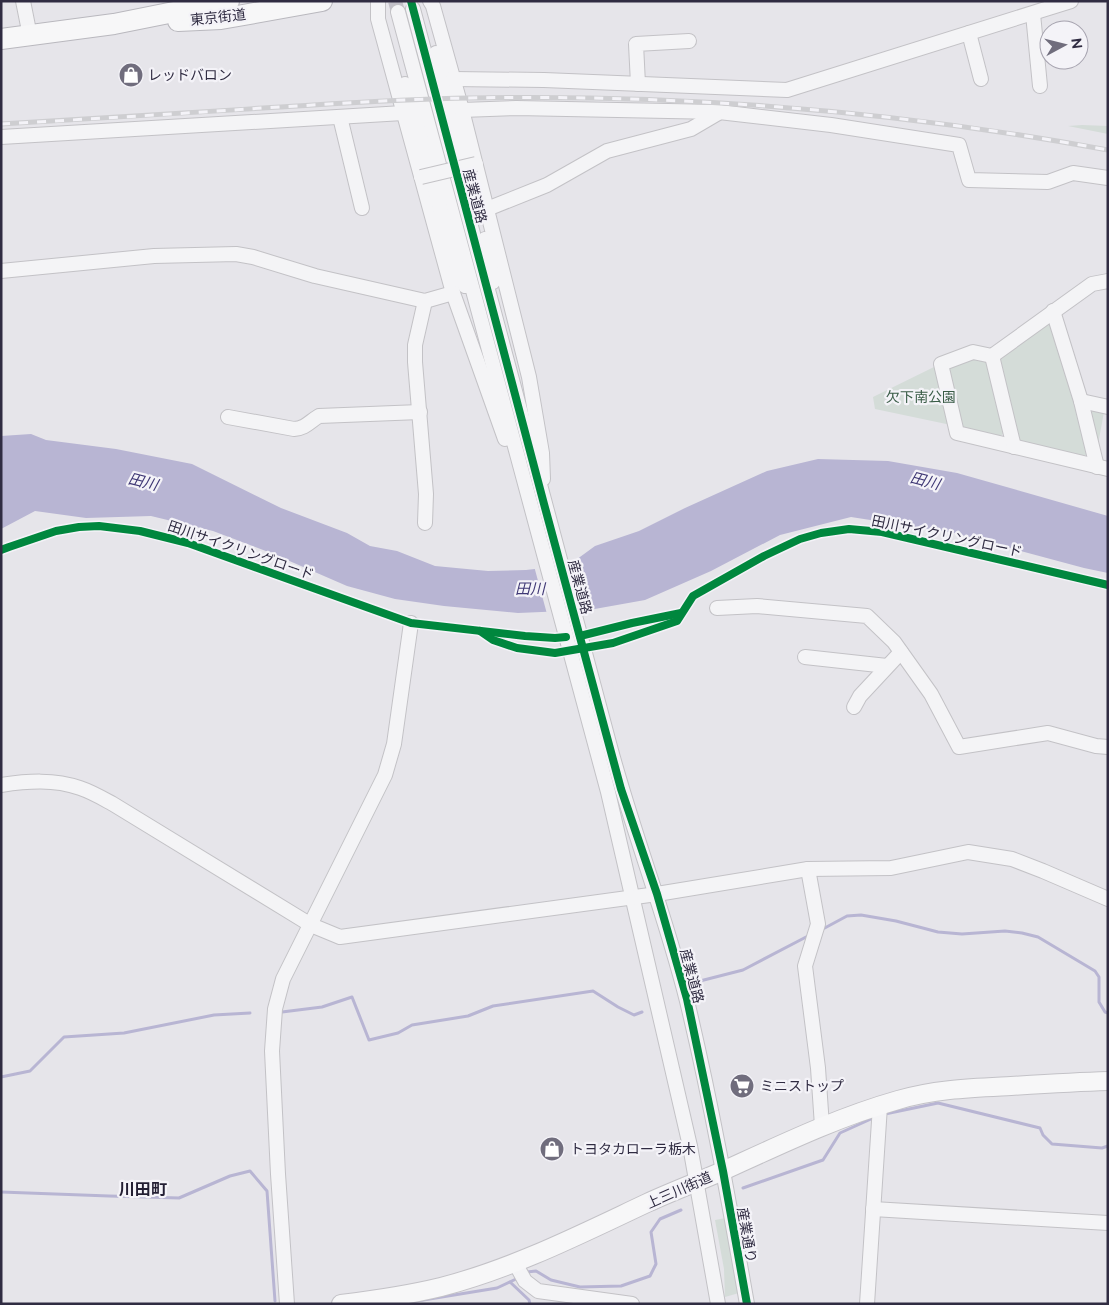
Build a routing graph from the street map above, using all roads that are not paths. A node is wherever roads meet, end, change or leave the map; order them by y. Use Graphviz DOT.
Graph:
graph roads {
  1 [pos="24,1"];
  2 [pos="229,1"];
  3 [pos="322,1"];
  4 [pos="380,1"];
  5 [pos="430,1"];
  6 [pos="1071,1"];
  7 [pos="418,5"];
  8 [pos="398,12"];
  9 [pos="1033,14"];
  10 [pos="114,24"];
  11 [pos="969,33"];
  12 [pos="30,36"];
  13 [pos="1,39"];
  14 [pos="689,41"];
  15 [pos="453,79"];
  16 [pos="981,79"];
  17 [pos="638,84"];
  18 [pos="1040,86"];
  19 [pos="462,110"];
  20 [pos="720,112"];
  21 [pos="403,113"];
  22 [pos="340,117"];
  23 [pos="1,137"];
  24 [pos="476,164"];
  25 [pos="421,177"];
  26 [pos="1108,178"];
  27 [pos="362,208"];
  28 [pos="487,210"];
  29 [pos="1,270"];
  30 [pos="1108,281"];
  31 [pos="453,293"];
  32 [pos="425,301"];
  33 [pos="1053,311"];
  34 [pos="992,356"];
  35 [pos="498,358"];
  36 [pos="1080,401"];
  37 [pos="1108,407"];
  38 [pos="420,412"];
  39 [pos="228,417"];
  40 [pos="1014,447"];
  41 [pos="1102,468"];
  42 [pos="537,505"];
  43 [pos="425,523"];
  44 [pos="717,608"];
  45 [pos="411,623"];
  46 [pos="571,629"];
  47 [pos="901,652"];
  48 [pos="805,657"];
  49 [pos="887,666"];
  50 [pos="854,707"];
  51 [pos="1108,746"];
  52 [pos="1,785"];
  53 [pos="808,869"];
  54 [pos="657,894"];
  55 [pos="632,898"];
  56 [pos="1108,899"];
  57 [pos="311,925"];
  58 [pos="1108,1081"];
  59 [pos="880,1106"];
  60 [pos="822,1126"];
  61 [pos="723,1171"];
  62 [pos="696,1182"];
  63 [pos="873,1209"];
  64 [pos="1108,1223"];
  65 [pos="515,1263"];
  66 [pos="287,1304"];
  67 [pos="341,1304"];
  68 [pos="632,1304"];
  69 [pos="718,1304"];
  70 [pos="747,1304"];
  71 [pos="868,1304"];
  1 -- 12 [label="street"];
  2 -- 10 [label="highway, 東京街道"];
  3 -- 10 [label="highway, 東京街道"];
  4 -- 21 [label="street"];
  4 -- 35 [label="street"];
  5 -- 15 [label="street"];
  6 -- 9 [label="street"];
  7 -- 35 [label="street, 産業道路"];
  8 -- 35 [label="street, 産業道路"];
  9 -- 11 [label="street"];
  9 -- 18 [label="street"];
  10 -- 12 [label="highway, 東京街道"];
  11 -- 16 [label="street"];
  11 -- 17 [label="street"];
  12 -- 13 [label="highway, 東京街道"];
  14 -- 17 [label="street"];
  15 -- 17 [label="street"];
  15 -- 19 [label="street"];
  19 -- 20 [label="street"];
  19 -- 24 [label="street"];
  20 -- 26 [label="street"];
  20 -- 28 [label="street"];
  21 -- 22 [label="street"];
  21 -- 25 [label="street"];
  22 -- 23 [label="street"];
  22 -- 27 [label="street"];
  24 -- 25 [label="street, bridge"];
  24 -- 28 [label="street"];
  25 -- 31 [label="street"];
  28 -- 42 [label="street"];
  29 -- 32 [label="street"];
  30 -- 33 [label="street"];
  31 -- 32 [label="street"];
  31 -- 42 [label="street"];
  32 -- 38 [label="street"];
  33 -- 34 [label="street"];
  33 -- 36 [label="street"];
  34 -- 40 [label="street"];
  34 -- 40 [label="street"];
  35 -- 42 [label="street, 産業道路"];
  36 -- 37 [label="street"];
  36 -- 41 [label="street"];
  38 -- 39 [label="street"];
  38 -- 43 [label="street"];
  40 -- 41 [label="street"];
  42 -- 46 [label="street, 産業道路"];
  44 -- 47 [label="street"];
  45 -- 57 [label="street"];
  46 -- 54 [label="street, 産業道路"];
  46 -- 55 [label="street, 産業道路"];
  47 -- 49 [label="street"];
  47 -- 51 [label="street"];
  48 -- 49 [label="street"];
  49 -- 50 [label="street"];
  52 -- 57 [label="street"];
  53 -- 54 [label="street"];
  53 -- 56 [label="street"];
  53 -- 60 [label="street"];
  54 -- 55 [label="street"];
  54 -- 61 [label="street, 産業道路"];
  55 -- 57 [label="street"];
  55 -- 62 [label="street, 産業道路"];
  57 -- 66 [label="street"];
  58 -- 59 [label="main road, 上三川街道"];
  59 -- 60 [label="main road, 上三川街道"];
  59 -- 63 [label="street"];
  60 -- 61 [label="main road, 上三川街道"];
  61 -- 62 [label="main road, 上三川街道"];
  61 -- 70 [label="street, 産業通り"];
  62 -- 65 [label="main road, 上三川街道"];
  62 -- 69 [label="street"];
  63 -- 64 [label="street"];
  63 -- 71 [label="street"];
  65 -- 67 [label="main road, 上三川街道"];
  65 -- 68 [label="street"];
}
